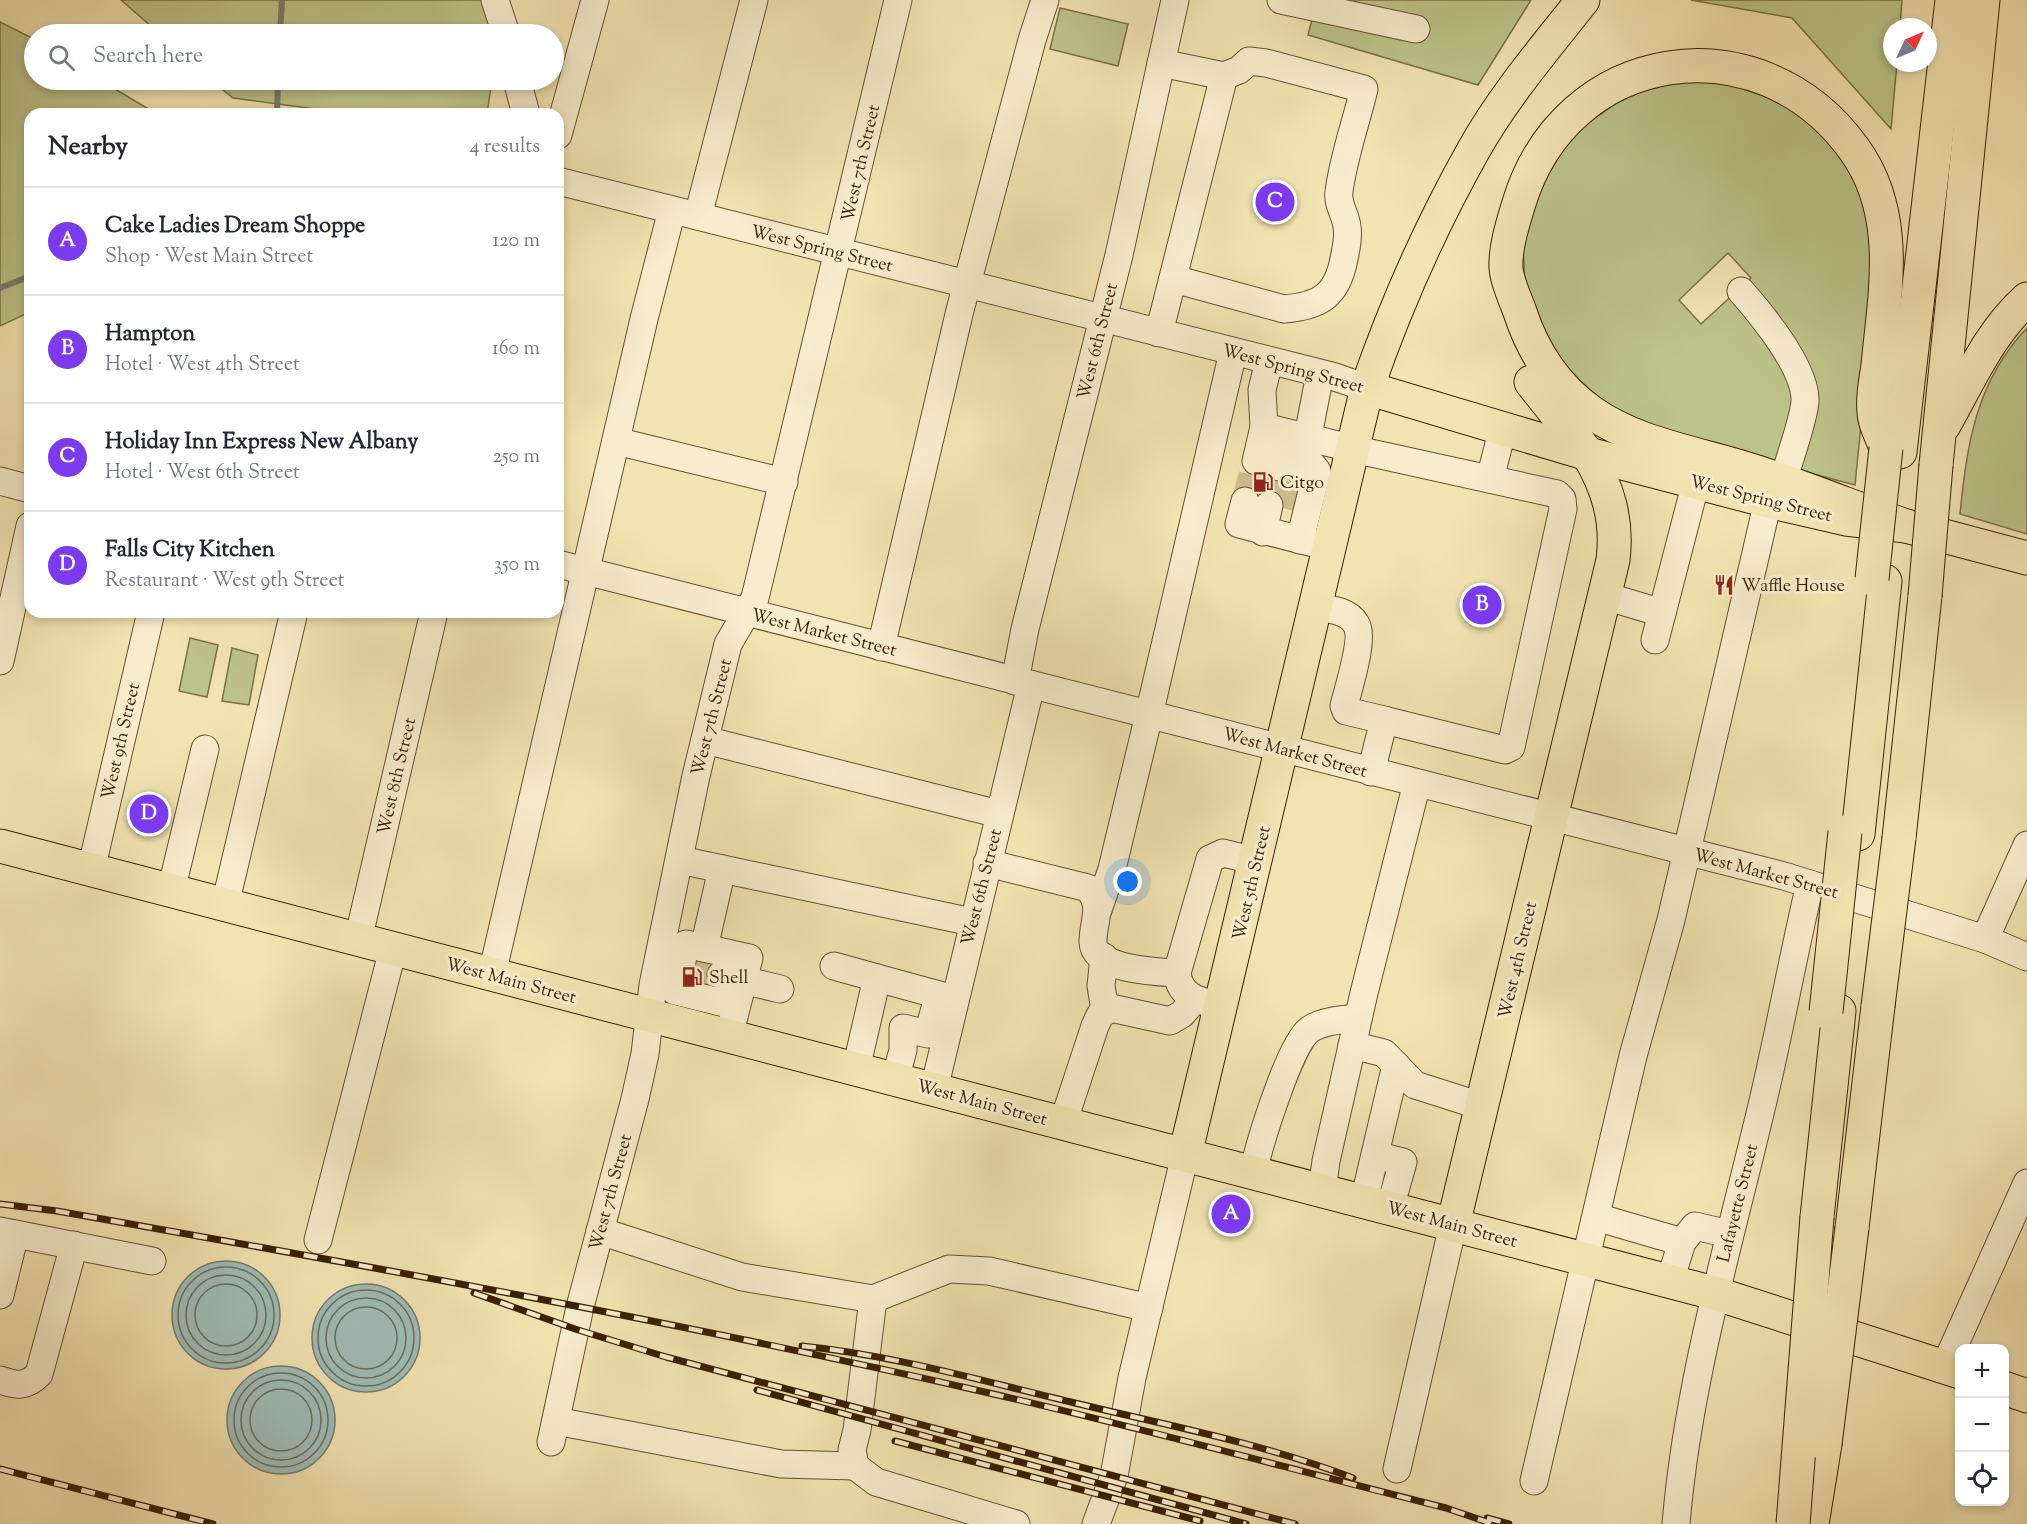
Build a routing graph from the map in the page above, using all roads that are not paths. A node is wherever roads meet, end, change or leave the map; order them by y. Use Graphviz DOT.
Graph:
graph roads {
  1 [pos="495,0"];
  2 [pos="595,0"];
  3 [pos="754,0"];
  4 [pos="898,0"];
  5 [pos="1045,0"];
  6 [pos="1175,0"];
  7 [pos="1281,0"];
  8 [pos="1583,0"];
  9 [pos="1943,0"];
  10 [pos="1952,0"];
  11 [pos="1983,0"];
  12 [pos="503,24"];
  13 [pos="1416,29"];
  14 [pos="1161,63"];
  15 [pos="1224,76"];
  16 [pos="520,90"];
  17 [pos="524,108"];
  18 [pos="564,113"];
  19 [pos="564,183"];
  20 [pos="685,213"];
  21 [pos="839,252"];
  22 [pos="1506,270"];
  23 [pos="1174,279"];
  24 [pos="967,284"];
  25 [pos="1741,291"];
  26 [pos="2027,299"];
  27 [pos="1101,319"];
  28 [pos="1159,333"];
  29 [pos="1233,352"];
  30 [pos="1269,361"];
  31 [pos="1320,374"];
  32 [pos="1367,388"];
  33 [pos="1503,428"];
  34 [pos="616,441"];
  35 [pos="1353,448"];
  36 [pos="1285,450"];
  37 [pos="1893,450"];
  38 [pos="1937,451"];
  39 [pos="1588,453"];
  40 [pos="1490,479"];
  41 [pos="0,481"];
  42 [pos="784,482"];
  43 [pos="1696,482"];
  44 [pos="24,487"];
  45 [pos="1775,491"];
  46 [pos="1294,539"];
  47 [pos="24,553"];
  48 [pos="2027,558"];
  49 [pos="564,566"];
  50 [pos="586,571"];
  51 [pos="1605,596"];
  52 [pos="1314,607"];
  53 [pos="745,612"];
  54 [pos="1662,613"];
  55 [pos="150,618"];
  56 [pos="293,618"];
  57 [pos="433,618"];
  58 [pos="1655,640"];
  59 [pos="880,647"];
  60 [pos="0,661"];
  61 [pos="1023,683"];
  62 [pos="1149,715"];
  63 [pos="1384,720"];
  64 [pos="705,740"];
  65 [pos="1283,747"];
  66 [pos="204,749"];
  67 [pos="1371,772"];
  68 [pos="1417,783"];
  69 [pos="999,814"];
  70 [pos="1551,817"];
  71 [pos="2027,845"];
  72 [pos="0,846"];
  73 [pos="1685,851"];
  74 [pos="680,860"];
  75 [pos="1256,861"];
  76 [pos="987,863"];
  77 [pos="722,869"];
  78 [pos="91,870"];
  79 [pos="1810,884"];
  80 [pos="171,891"];
  81 [pos="225,905"];
  82 [pos="1098,910"];
  83 [pos="972,922"];
  84 [pos="1985,939"];
  85 [pos="358,940"];
  86 [pos="393,949"];
  87 [pos="1104,957"];
  88 [pos="2027,957"];
  89 [pos="682,961"];
  90 [pos="834,966"];
  91 [pos="1177,973"];
  92 [pos="492,974"];
  93 [pos="732,978"];
  94 [pos="876,978"];
  95 [pos="912,988"];
  96 [pos="780,989"];
  97 [pos="946,997"];
  98 [pos="1208,1003"];
  99 [pos="685,1009"];
  100 [pos="1105,1010"];
  101 [pos="650,1016"];
  102 [pos="1358,1018"];
  103 [pos="732,1021"];
  104 [pos="903,1028"];
  105 [pos="1352,1045"];
  106 [pos="1396,1065"];
  107 [pos="856,1069"];
  108 [pos="895,1080"];
  109 [pos="934,1089"];
  110 [pos="1481,1107"];
  111 [pos="1064,1123"];
  112 [pos="1185,1155"];
  113 [pos="1253,1173"];
  114 [pos="2027,1183"];
  115 [pos="1322,1191"];
  116 [pos="1377,1205"];
  117 [pos="1810,1216"];
  118 [pos="1596,1217"];
  119 [pos="1453,1225"];
  120 [pos="600,1231"];
  121 [pos="7,1232"];
  122 [pos="1729,1234"];
  123 [pos="318,1240"];
  124 [pos="1682,1242"];
  125 [pos="74,1245"];
  126 [pos="1586,1259"];
  127 [pos="152,1261"];
  128 [pos="1670,1281"];
  129 [pos="1714,1293"];
  130 [pos="0,1295"];
  131 [pos="873,1299"];
  132 [pos="1149,1308"];
  133 [pos="1952,1369"];
  134 [pos="0,1380"];
  135 [pos="2009,1390"];
  136 [pos="2027,1396"];
  137 [pos="855,1466"];
  138 [pos="1397,1469"];
  139 [pos="1534,1481"];
  140 [pos="1016,1524"];
  141 [pos="1096,1524"];
  142 [pos="1676,1524"];
  143 [pos="1786,1524"];
  144 [pos="1793,1524"];
  145 [pos="1812,1524"];
  1 -- 12 [label="street"];
  2 -- 18 [label="street"];
  3 -- 20 [label="street"];
  4 -- 21 [label="street, West 7th Street"];
  5 -- 24 [label="street"];
  6 -- 14 [label="street, West 6th Street"];
  7 -- 13 [label="street"];
  8 -- 32 [label="main road, West 5th Street"];
  9 -- 37 [label="main road"];
  10 -- 37 [label="main road"];
  11 -- 38 [label="main road"];
  14 -- 15 [label="street"];
  14 -- 27 [label="street, West 6th Street"];
  15 -- 23 [label="street"];
  15 -- 23 [label="street"];
  16 -- 17 [label="street"];
  19 -- 20 [label="street, West Spring Street"];
  20 -- 21 [label="street, West Spring Street"];
  20 -- 34 [label="street"];
  21 -- 24 [label="street, West Spring Street"];
  21 -- 42 [label="street, West 7th Street"];
  22 -- 37 [label="main road, West 4th Street"];
  22 -- 39 [label="main road, West 4th Street"];
  22 -- 45 [label="main road"];
  23 -- 28 [label="street"];
  24 -- 27 [label="street, West Spring Street"];
  24 -- 59 [label="street"];
  25 -- 45 [label="street"];
  26 -- 38 [label="main road"];
  27 -- 28 [label="street, West Spring Street"];
  27 -- 61 [label="street, West 6th Street"];
  28 -- 29 [label="street, West Spring Street"];
  29 -- 30 [label="street, West Spring Street"];
  29 -- 62 [label="street"];
  30 -- 31 [label="street, West Spring Street"];
  30 -- 36 [label="street"];
  31 -- 32 [label="street, West Spring Street"];
  31 -- 36 [label="street"];
  32 -- 33 [label="main road, West Spring Street"];
  32 -- 35 [label="main road, West 5th Street"];
  33 -- 39 [label="main road, West Spring Street"];
  33 -- 40 [label="street"];
  34 -- 42 [label="street"];
  34 -- 50 [label="street"];
  35 -- 36 [label="street"];
  35 -- 40 [label="street"];
  35 -- 46 [label="main road, West 5th Street"];
  36 -- 46 [label="street"];
  37 -- 117 [label="main road, bridge"];
  38 -- 145 [label="main road, bridge"];
  39 -- 43 [label="main road, West Spring Street"];
  39 -- 51 [label="main road, West 4th Street"];
  40 -- 63 [label="street"];
  41 -- 44 [label="street"];
  42 -- 53 [label="street, West 7th Street"];
  43 -- 45 [label="main road, West Spring Street"];
  43 -- 54 [label="street"];
  45 -- 48 [label="main road"];
  45 -- 73 [label="street"];
  46 -- 46 [label="street"];
  46 -- 52 [label="main road, West 5th Street"];
  47 -- 60 [label="street"];
  49 -- 50 [label="street, West Market Street"];
  50 -- 53 [label="street, West Market Street"];
  50 -- 92 [label="street"];
  51 -- 54 [label="street"];
  51 -- 70 [label="main road, West 4th Street"];
  52 -- 63 [label="street"];
  52 -- 65 [label="main road, West 5th Street"];
  53 -- 59 [label="street, West Market Street"];
  53 -- 64 [label="street, West 7th Street"];
  54 -- 58 [label="street"];
  55 -- 78 [label="street, West 9th Street"];
  56 -- 81 [label="street"];
  57 -- 85 [label="street, West 8th Street"];
  59 -- 61 [label="street, West Market Street"];
  61 -- 62 [label="street, West Market Street"];
  61 -- 69 [label="street, West 6th Street"];
  62 -- 65 [label="street, West Market Street"];
  62 -- 82 [label="street"];
  63 -- 67 [label="street"];
  64 -- 69 [label="street"];
  64 -- 74 [label="street, West 7th Street"];
  65 -- 67 [label="street, West Market Street"];
  65 -- 75 [label="main road, West 5th Street"];
  66 -- 80 [label="street"];
  67 -- 68 [label="street, West Market Street"];
  68 -- 70 [label="street, West Market Street"];
  68 -- 102 [label="street"];
  69 -- 76 [label="street, West 6th Street"];
  70 -- 73 [label="street, West Market Street"];
  70 -- 110 [label="main road, West 4th Street"];
  71 -- 84 [label="street"];
  72 -- 78 [label="main road, West Main Street"];
  73 -- 79 [label="street, West Market Street"];
  73 -- 118 [label="street"];
  74 -- 77 [label="street"];
  74 -- 89 [label="street, West 7th Street"];
  75 -- 91 [label="street"];
  75 -- 98 [label="main road, West 5th Street"];
  76 -- 82 [label="street"];
  76 -- 83 [label="street, West 6th Street"];
  77 -- 83 [label="street"];
  77 -- 89 [label="street"];
  78 -- 80 [label="main road, West Main Street"];
  79 -- 84 [label="street, West Market Street"];
  79 -- 122 [label="street, Lafayette Street"];
  80 -- 81 [label="main road, West Main Street"];
  81 -- 85 [label="main road, West Main Street"];
  82 -- 87 [label="street"];
  83 -- 97 [label="street, West 6th Street"];
  84 -- 88 [label="street, West Market Street"];
  85 -- 86 [label="main road, West Main Street"];
  86 -- 92 [label="main road, West Main Street"];
  86 -- 123 [label="street"];
  87 -- 91 [label="street"];
  87 -- 100 [label="street"];
  89 -- 93 [label="street"];
  89 -- 99 [label="street"];
  89 -- 101 [label="street, West 7th Street"];
  90 -- 94 [label="street"];
  91 -- 98 [label="street"];
  92 -- 101 [label="main road, West Main Street"];
  93 -- 96 [label="street"];
  93 -- 103 [label="street"];
  94 -- 95 [label="street"];
  94 -- 107 [label="street"];
  95 -- 97 [label="street"];
  95 -- 104 [label="street"];
  97 -- 104 [label="street"];
  97 -- 109 [label="street, West 6th Street"];
  98 -- 100 [label="street"];
  98 -- 112 [label="main road, West 5th Street"];
  99 -- 101 [label="main road, West Main Street"];
  99 -- 103 [label="main road, West Main Street"];
  100 -- 111 [label="street"];
  101 -- 120 [label="street, West 7th Street"];
  102 -- 105 [label="street"];
  102 -- 113 [label="street"];
  103 -- 107 [label="main road, West Main Street"];
  104 -- 108 [label="street"];
  105 -- 106 [label="street"];
  105 -- 115 [label="street"];
  106 -- 110 [label="street"];
  106 -- 116 [label="street"];
  107 -- 108 [label="main road, West Main Street"];
  108 -- 109 [label="main road, West Main Street"];
  109 -- 111 [label="main road, West Main Street"];
  110 -- 119 [label="main road, West 4th Street"];
  111 -- 112 [label="main road, West Main Street"];
  112 -- 113 [label="main road, West Main Street"];
  112 -- 132 [label="street, West 5th Street"];
  113 -- 115 [label="main road, West Main Street"];
  114 -- 133 [label="street"];
  115 -- 116 [label="main road, West Main Street"];
  116 -- 119 [label="main road, West Main Street"];
  117 -- 143 [label="main road"];
  117 -- 144 [label="main road, bridge"];
  118 -- 124 [label="street"];
  118 -- 126 [label="street"];
  119 -- 126 [label="main road, West Main Street"];
  119 -- 138 [label="street, West 4th Street"];
  120 -- 131 [label="street"];
  120 -- 137 [label="street, West 7th Street"];
  121 -- 125 [label="street"];
  121 -- 130 [label="street"];
  122 -- 124 [label="street"];
  122 -- 129 [label="street, Lafayette Street"];
  124 -- 128 [label="street"];
  125 -- 127 [label="street"];
  125 -- 134 [label="street"];
  126 -- 128 [label="main road, West Main Street"];
  126 -- 139 [label="street"];
  128 -- 129 [label="main road, West Main Street"];
  129 -- 133 [label="main road, West Main Street"];
  129 -- 142 [label="street, Lafayette Street"];
  131 -- 132 [label="street"];
  131 -- 137 [label="street"];
  132 -- 141 [label="street, West 5th Street"];
  135 -- 136 [label="main road"];
  137 -- 140 [label="street"];
}
